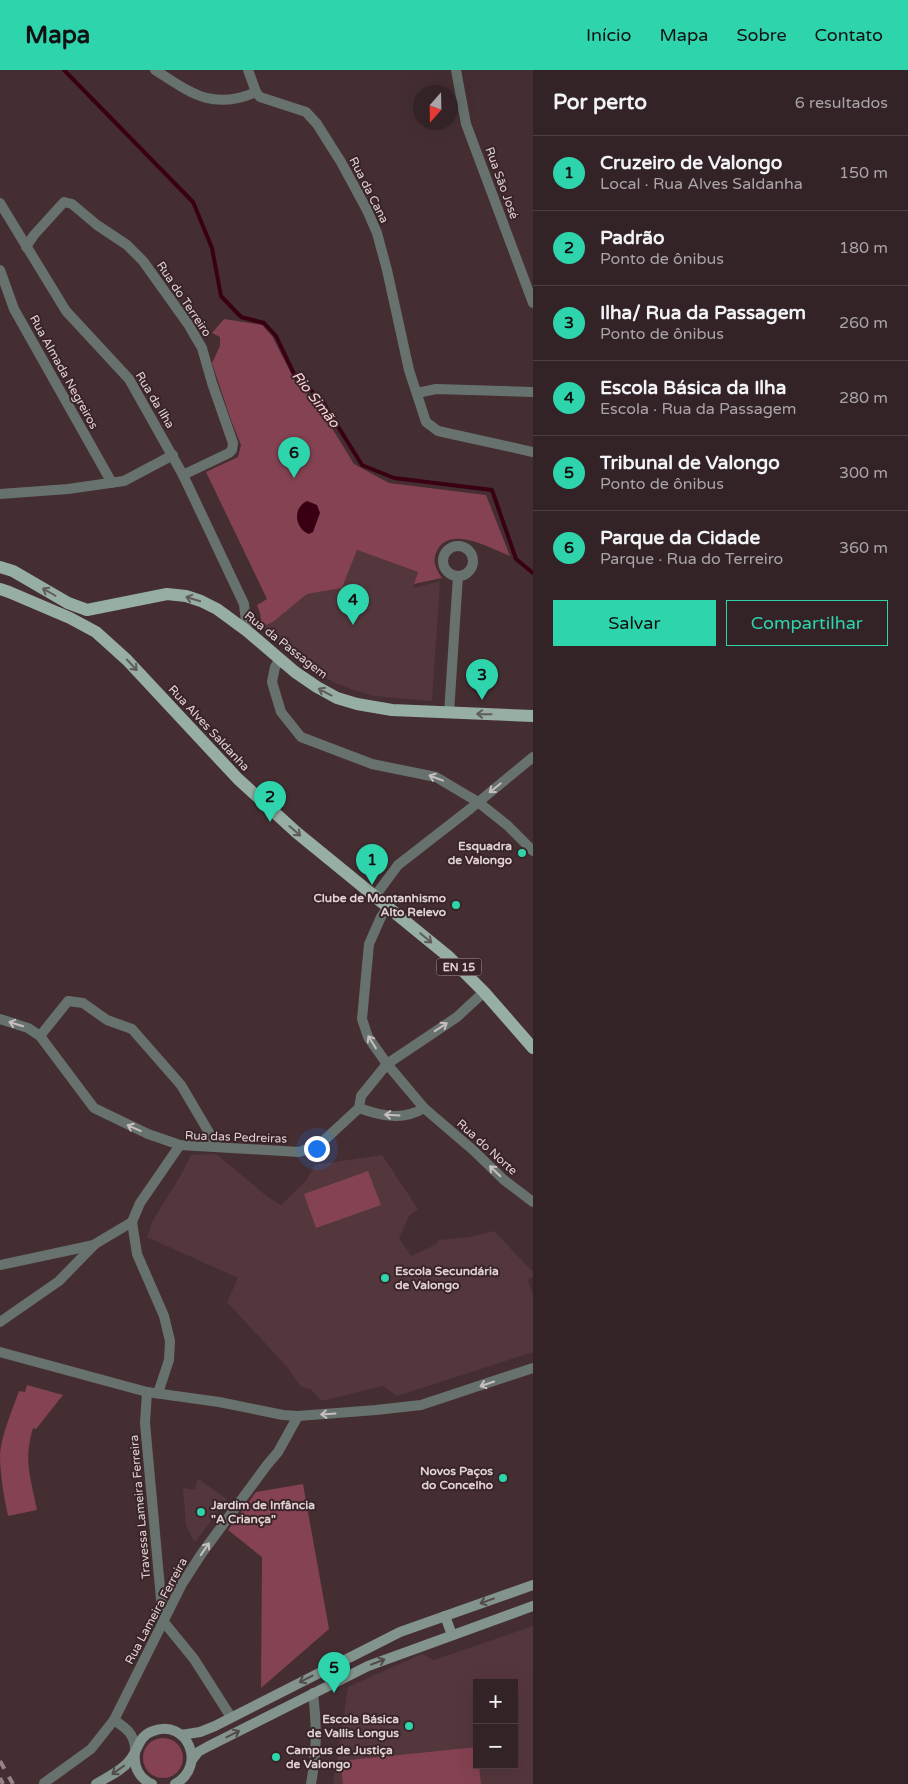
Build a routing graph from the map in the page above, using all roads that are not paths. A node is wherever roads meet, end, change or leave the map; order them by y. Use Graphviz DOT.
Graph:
graph roads {
  1 [pos="155,70"];
  2 [pos="248,70"];
  3 [pos="456,70"];
  4 [pos="256,92"];
  5 [pos="0,203"];
  6 [pos="26,247"];
  7 [pos="0,270"];
  8 [pos="533,303"];
  9 [pos="533,392"];
  10 [pos="417,393"];
  11 [pos="533,452"];
  12 [pos="173,454"];
  13 [pos="183,475"];
  14 [pos="112,483"];
  15 [pos="0,494"];
  16 [pos="0,566"];
  17 [pos="458,576"];
  18 [pos="3,590"];
  19 [pos="87,610"];
  20 [pos="86,627"];
  21 [pos="247,631"];
  22 [pos="280,660"];
  23 [pos="449,713"];
  24 [pos="533,716"];
  25 [pos="533,757"];
  26 [pos="478,802"];
  27 [pos="533,851"];
  28 [pos="375,896"];
  29 [pos="388,907"];
  30 [pos="484,992"];
  31 [pos="0,1019"];
  32 [pos="40,1036"];
  33 [pos="533,1048"];
  34 [pos="387,1064"];
  35 [pos="359,1108"];
  36 [pos="424,1108"];
  37 [pos="180,1145"];
  38 [pos="217,1146"];
  39 [pos="533,1202"];
  40 [pos="132,1222"];
  41 [pos="95,1244"];
  42 [pos="0,1265"];
  43 [pos="0,1322"];
  44 [pos="0,1352"];
  45 [pos="533,1368"];
  46 [pos="147,1392"];
  47 [pos="158,1393"];
  48 [pos="298,1416"];
  49 [pos="533,1585"];
  50 [pos="533,1606"];
  51 [pos="445,1616"];
  52 [pos="163,1621"];
  53 [pos="452,1635"];
  54 [pos="312,1693"];
  55 [pos="232,1717"];
  56 [pos="114,1720"];
  57 [pos="126,1728"];
  58 [pos="146,1735"];
  59 [pos="181,1735"];
  60 [pos="135,1750"];
  61 [pos="192,1760"];
  62 [pos="185,1781"];
  63 [pos="44,1783"];
  64 [pos="96,1784"];
  65 [pos="146,1784"];
  66 [pos="175,1784"];
  67 [pos="312,1784"];
  1 -- 4 [label="street"];
  2 -- 4 [label="street"];
  3 -- 8 [label="street, Rua São José"];
  4 -- 10 [label="street, Rua da Cana"];
  5 -- 6 [label="street, Rua da Ilha"];
  6 -- 12 [label="street, Rua da Ilha"];
  6 -- 13 [label="street, Rua do Terreiro"];
  7 -- 14 [label="street, Rua Almada Negreiros"];
  9 -- 10 [label="street"];
  10 -- 11 [label="street, Rua da Cana"];
  12 -- 13 [label="street, Rua da Ilha"];
  12 -- 14 [label="street"];
  13 -- 21 [label="street, Rua da Ilha"];
  14 -- 15 [label="street"];
  19 -- 16 [label="main road, one-way"];
  17 -- 23 [label="street"];
  18 -- 20 [label="main road, Rua Alves Saldanha"];
  19 -- 20 [label="main road"];
  21 -- 19 [label="main road, Rua da Passagem, one-way"];
  20 -- 28 [label="main road, Rua Alves Saldanha, one-way"];
  21 -- 22 [label="main road, Rua da Passagem"];
  23 -- 22 [label="main road, Rua da Passagem, one-way"];
  26 -- 22 [label="street, one-way"];
  24 -- 23 [label="main road, Rua da Passagem, one-way"];
  25 -- 26 [label="street, one-way"];
  26 -- 27 [label="street"];
  26 -- 28 [label="street"];
  28 -- 29 [label="main road, EN 15"];
  29 -- 30 [label="main road, EN 15, one-way"];
  34 -- 29 [label="street, Rua do Norte, one-way"];
  30 -- 33 [label="main road, EN 15"];
  34 -- 30 [label="street, Rua das Pedreiras, one-way"];
  32 -- 31 [label="street, one-way"];
  37 -- 32 [label="street, one-way"];
  32 -- 38 [label="street"];
  34 -- 35 [label="street, Rua das Pedreiras"];
  34 -- 36 [label="street, Rua do Norte"];
  36 -- 35 [label="street, one-way"];
  35 -- 38 [label="street, Rua das Pedreiras"];
  39 -- 36 [label="street, Rua do Norte, one-way"];
  37 -- 38 [label="street, Rua das Pedreiras"];
  37 -- 40 [label="street, Rua das Pedreiras"];
  40 -- 41 [label="street"];
  40 -- 47 [label="street"];
  41 -- 42 [label="street"];
  41 -- 43 [label="street"];
  44 -- 46 [label="street"];
  45 -- 48 [label="street, one-way"];
  46 -- 47 [label="street"];
  46 -- 52 [label="street, Travessa Lameira Ferreira"];
  47 -- 48 [label="street"];
  52 -- 48 [label="street, Rua Lameira Ferreira, one-way"];
  49 -- 51 [label="main road, one-way"];
  50 -- 53 [label="main road"];
  51 -- 53 [label="main road"];
  51 -- 55 [label="main road, one-way"];
  52 -- 55 [label="street"];
  52 -- 56 [label="street, Rua Lameira Ferreira"];
  54 -- 53 [label="main road, one-way"];
  61 -- 54 [label="main road, one-way"];
  54 -- 67 [label="street"];
  55 -- 59 [label="main road"];
  56 -- 57 [label="street"];
  56 -- 63 [label="street, Rua Lameira Ferreira"];
  57 -- 58 [label="street"];
  57 -- 60 [label="street"];
  58 -- 59 [label="main road"];
  58 -- 60 [label="main road"];
  59 -- 61 [label="main road"];
  60 -- 64 [label="main road, one-way"];
  60 -- 65 [label="main road"];
  61 -- 62 [label="main road"];
  62 -- 66 [label="main road"];
}
